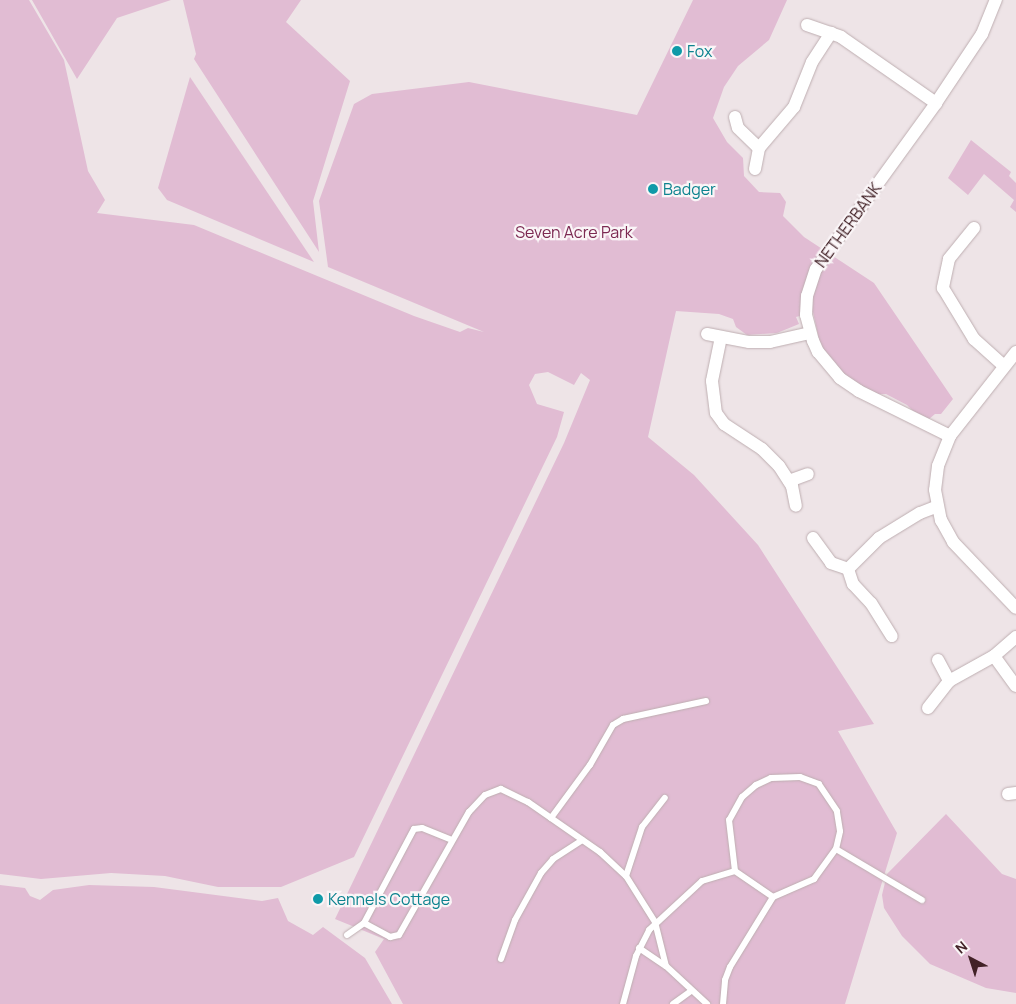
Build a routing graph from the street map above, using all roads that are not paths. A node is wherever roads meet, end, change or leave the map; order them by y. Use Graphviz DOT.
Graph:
graph roads {
  1 [pos="996,0"];
  2 [pos="807,25"];
  3 [pos="832,33"];
  4 [pos="936,104"];
  5 [pos="735,117"];
  6 [pos="759,148"];
  7 [pos="755,169"];
  8 [pos="974,228"];
  9 [pos="810,333"];
  10 [pos="707,334"];
  11 [pos="721,337"];
  12 [pos="1016,352"];
  13 [pos="1004,366"];
  14 [pos="950,436"];
  15 [pos="808,474"];
  16 [pos="789,481"];
  17 [pos="796,506"];
  18 [pos="936,507"];
  19 [pos="813,538"];
  20 [pos="848,569"];
  21 [pos="1016,608"];
  22 [pos="892,636"];
  23 [pos="1016,637"];
  24 [pos="994,656"];
  25 [pos="938,660"];
  26 [pos="949,681"];
  27 [pos="1016,686"];
  28 [pos="706,701"];
  29 [pos="928,708"];
  30 [pos="665,798"];
  31 [pos="550,818"];
  32 [pos="452,840"];
  33 [pos="582,840"];
  34 [pos="836,849"];
  35 [pos="735,871"];
  36 [pos="626,876"];
  37 [pos="773,897"];
  38 [pos="922,900"];
  39 [pos="655,922"];
  40 [pos="364,924"];
  41 [pos="347,935"];
  42 [pos="639,948"];
  43 [pos="501,959"];
  44 [pos="666,966"];
  45 [pos="691,991"];
  46 [pos="623,1004"];
  47 [pos="673,1004"];
  48 [pos="707,1004"];
  49 [pos="723,1004"];
  1 -- 4 [label="street, NETHERBANK"];
  2 -- 3 [label="street"];
  3 -- 4 [label="street"];
  3 -- 6 [label="street"];
  4 -- 9 [label="street, NETHERBANK"];
  5 -- 6 [label="street"];
  6 -- 7 [label="street"];
  8 -- 13 [label="street"];
  9 -- 11 [label="street"];
  9 -- 14 [label="street, NETHERBANK"];
  10 -- 11 [label="street"];
  11 -- 16 [label="street"];
  12 -- 13 [label="street"];
  13 -- 14 [label="street"];
  14 -- 18 [label="street"];
  15 -- 16 [label="street"];
  16 -- 17 [label="street"];
  18 -- 20 [label="street"];
  18 -- 21 [label="street"];
  19 -- 20 [label="street"];
  20 -- 22 [label="street"];
  23 -- 24 [label="street"];
  24 -- 26 [label="street"];
  24 -- 27 [label="street"];
  25 -- 26 [label="street"];
  26 -- 29 [label="street"];
  28 -- 31 [label="lane"];
  30 -- 36 [label="lane"];
  31 -- 32 [label="lane"];
  31 -- 33 [label="lane"];
  32 -- 40 [label="lane"];
  32 -- 40 [label="lane"];
  33 -- 36 [label="lane"];
  33 -- 43 [label="lane"];
  34 -- 35 [label="lane"];
  34 -- 37 [label="lane"];
  34 -- 38 [label="lane"];
  35 -- 37 [label="lane"];
  35 -- 39 [label="lane"];
  36 -- 39 [label="lane"];
  37 -- 49 [label="lane"];
  39 -- 42 [label="lane"];
  39 -- 44 [label="lane"];
  40 -- 41 [label="lane"];
  42 -- 44 [label="lane"];
  42 -- 46 [label="lane"];
  44 -- 45 [label="lane"];
  45 -- 47 [label="lane"];
  45 -- 48 [label="lane"];
}
